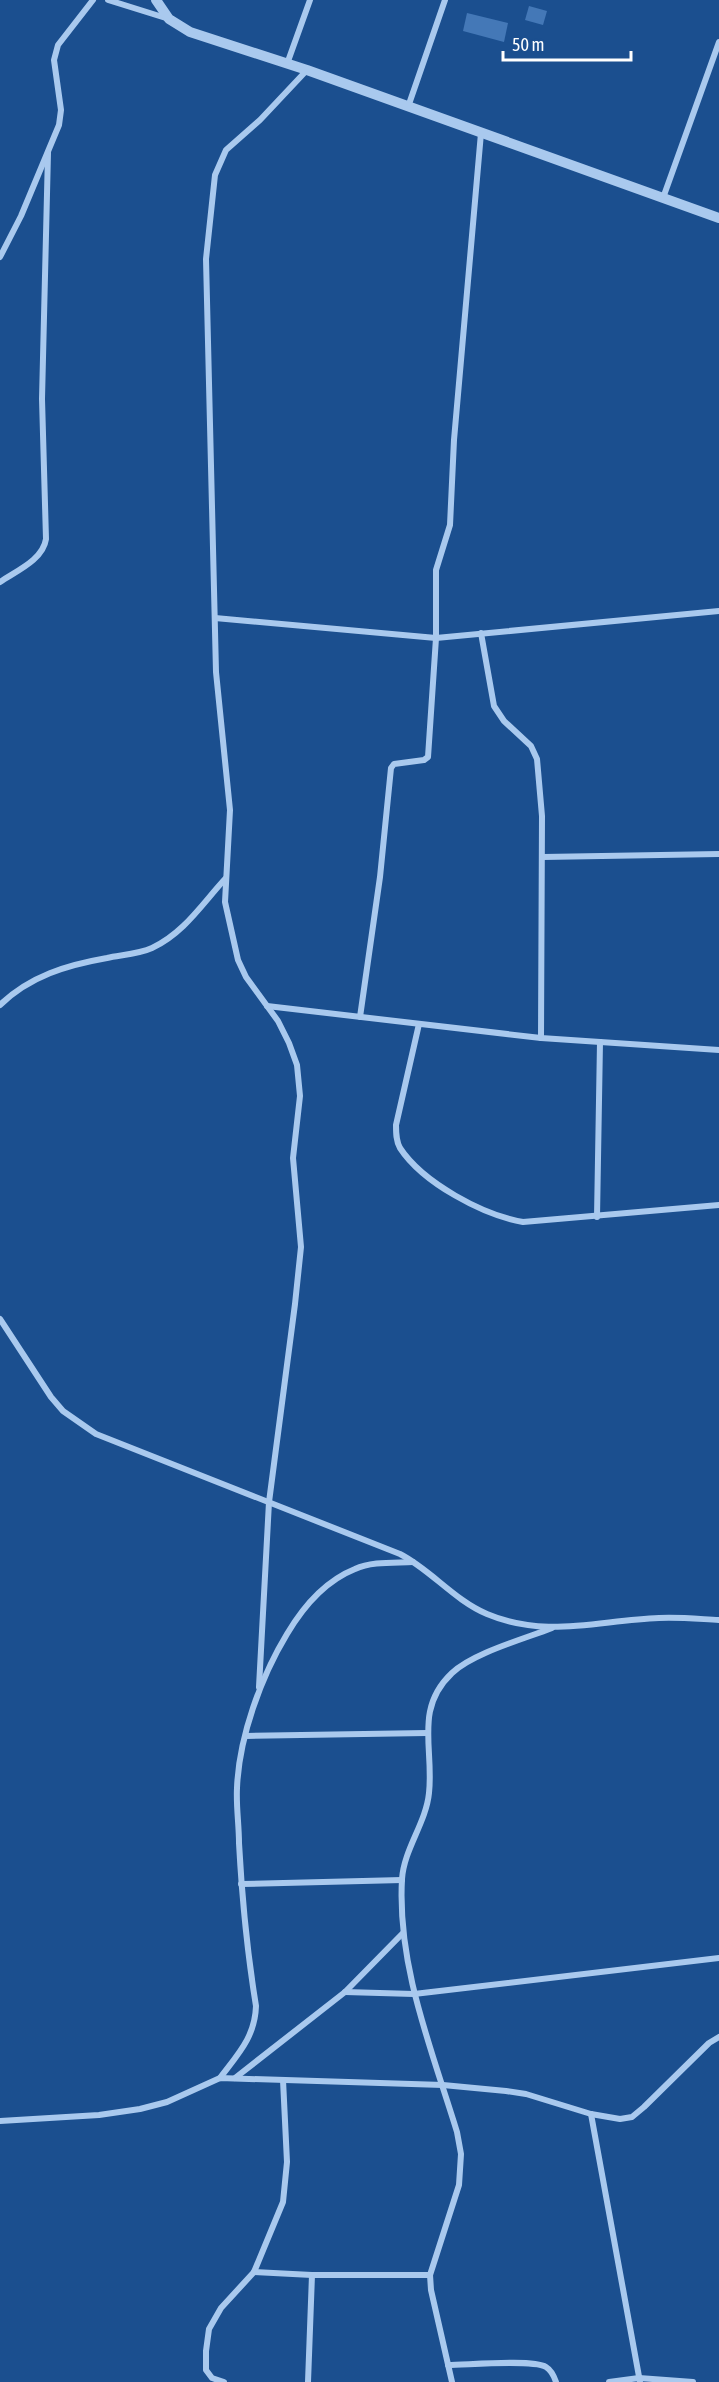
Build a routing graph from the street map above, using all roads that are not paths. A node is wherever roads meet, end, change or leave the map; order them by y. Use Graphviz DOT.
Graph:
graph roads {
  1 [pos="93,0"];
  2 [pos="108,0"];
  3 [pos="131,0"];
  4 [pos="156,0"];
  5 [pos="310,0"];
  6 [pos="445,0"];
  7 [pos="121,4"];
  8 [pos="169,20"];
  9 [pos="719,42"];
  10 [pos="286,64"];
  11 [pos="307,70"];
  12 [pos="408,107"];
  13 [pos="481,133"];
  14 [pos="48,153"];
  15 [pos="663,198"];
  16 [pos="719,218"];
  17 [pos="0,257"];
  18 [pos="0,582"];
  19 [pos="719,611"];
  20 [pos="215,618"];
  21 [pos="481,633"];
  22 [pos="436,638"];
  23 [pos="719,854"];
  24 [pos="543,857"];
  25 [pos="225,879"];
  26 [pos="0,1005"];
  27 [pos="267,1006"];
  28 [pos="360,1017"];
  29 [pos="419,1024"];
  30 [pos="541,1038"];
  31 [pos="600,1042"];
  32 [pos="719,1050"];
  33 [pos="719,1205"];
  34 [pos="597,1217"];
  35 [pos="0,1319"];
  36 [pos="269,1502"];
  37 [pos="415,1562"];
  38 [pos="719,1620"];
  39 [pos="552,1628"];
  40 [pos="259,1688"];
  41 [pos="427,1733"];
  42 [pos="246,1736"];
  43 [pos="402,1880"];
  44 [pos="241,1884"];
  45 [pos="403,1933"];
  46 [pos="719,1958"];
  47 [pos="345,1992"];
  48 [pos="414,1994"];
  49 [pos="719,2037"];
  50 [pos="220,2078"];
  51 [pos="235,2078"];
  52 [pos="283,2080"];
  53 [pos="443,2085"];
  54 [pos="591,2114"];
  55 [pos="0,2121"];
  56 [pos="254,2272"];
  57 [pos="312,2275"];
  58 [pos="430,2275"];
  59 [pos="448,2365"];
  60 [pos="639,2380"];
  61 [pos="224,2382"];
  62 [pos="308,2382"];
  63 [pos="452,2382"];
  64 [pos="556,2382"];
  65 [pos="609,2382"];
  66 [pos="693,2382"];
  1 -- 14 [label="street"];
  2 -- 7 [label="street"];
  3 -- 7 [label="street"];
  4 -- 8 [label="street"];
  5 -- 10 [label="street"];
  6 -- 12 [label="street"];
  7 -- 8 [label="street"];
  8 -- 10 [label="street"];
  9 -- 15 [label="street"];
  10 -- 11 [label="street"];
  11 -- 12 [label="street"];
  11 -- 20 [label="street"];
  12 -- 13 [label="street"];
  13 -- 15 [label="street"];
  13 -- 22 [label="street"];
  14 -- 17 [label="street"];
  14 -- 18 [label="street"];
  15 -- 16 [label="street"];
  19 -- 21 [label="street"];
  20 -- 22 [label="street"];
  20 -- 25 [label="street"];
  21 -- 22 [label="street"];
  21 -- 24 [label="street"];
  22 -- 28 [label="street"];
  23 -- 24 [label="street"];
  24 -- 30 [label="street"];
  25 -- 26 [label="street"];
  25 -- 27 [label="street"];
  27 -- 28 [label="street"];
  27 -- 36 [label="street"];
  28 -- 29 [label="street"];
  29 -- 30 [label="street"];
  29 -- 34 [label="street"];
  30 -- 31 [label="street"];
  31 -- 32 [label="street"];
  31 -- 34 [label="street"];
  33 -- 34 [label="street"];
  35 -- 36 [label="street"];
  36 -- 37 [label="street"];
  36 -- 40 [label="street"];
  37 -- 39 [label="street"];
  37 -- 40 [label="street"];
  38 -- 39 [label="street"];
  39 -- 41 [label="street"];
  40 -- 42 [label="street"];
  41 -- 42 [label="street"];
  41 -- 43 [label="street"];
  42 -- 44 [label="street"];
  43 -- 44 [label="street"];
  43 -- 45 [label="street"];
  44 -- 50 [label="street"];
  45 -- 47 [label="street"];
  45 -- 48 [label="street"];
  46 -- 48 [label="street"];
  47 -- 48 [label="street"];
  47 -- 51 [label="street"];
  48 -- 53 [label="street"];
  49 -- 54 [label="street"];
  50 -- 51 [label="street"];
  50 -- 55 [label="street"];
  51 -- 52 [label="street"];
  52 -- 53 [label="street"];
  52 -- 56 [label="street"];
  53 -- 54 [label="street"];
  53 -- 58 [label="street"];
  54 -- 60 [label="street"];
  56 -- 57 [label="street"];
  56 -- 61 [label="street"];
  57 -- 58 [label="street"];
  57 -- 62 [label="street"];
  58 -- 59 [label="street"];
  59 -- 63 [label="street"];
  59 -- 64 [label="street"];
  60 -- 65 [label="street"];
  60 -- 66 [label="street"];
}
